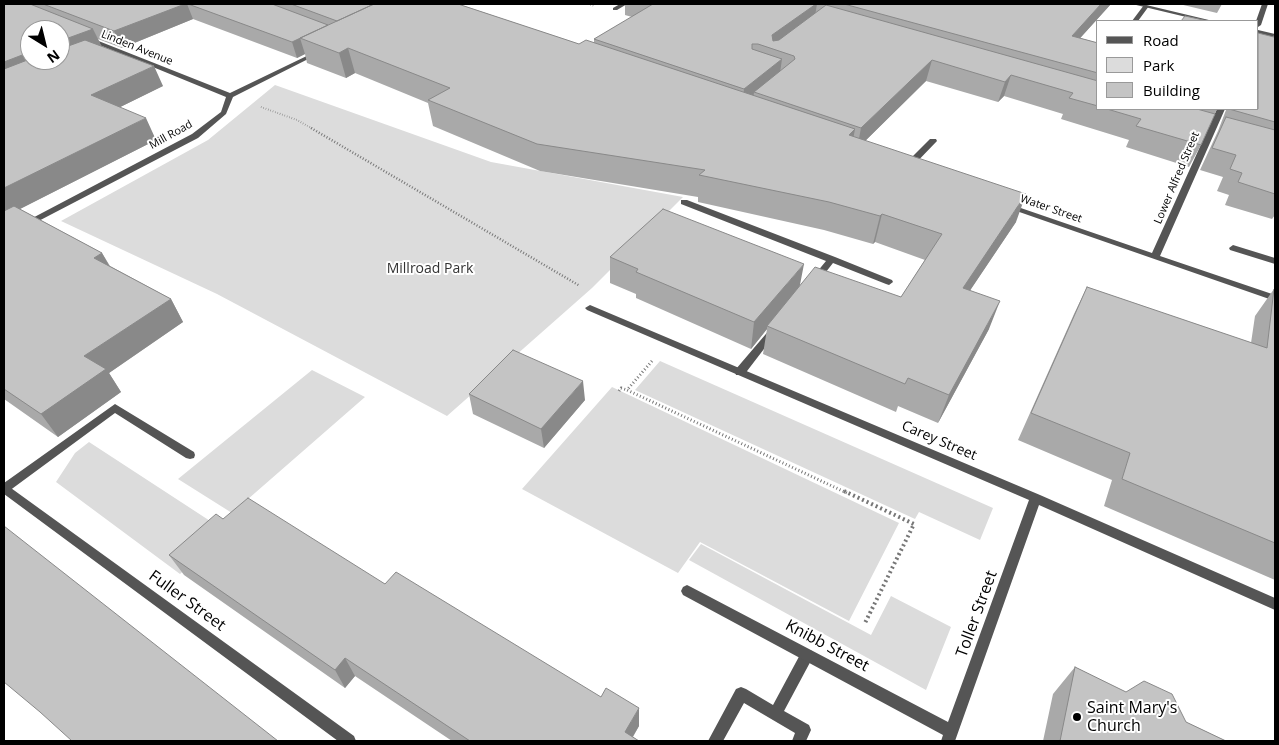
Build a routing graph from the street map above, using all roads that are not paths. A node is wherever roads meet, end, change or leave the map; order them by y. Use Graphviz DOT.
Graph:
graph roads {
  1 [pos="624,4"];
  2 [pos="1135,4"];
  3 [pos="1265,4"];
  4 [pos="1146,6"];
  5 [pos="615,8"];
  6 [pos="1136,20"];
  7 [pos="1206,20"];
  8 [pos="1259,22"];
  9 [pos="1259,32"];
  10 [pos="79,35"];
  11 [pos="1275,36"];
  12 [pos="113,49"];
  13 [pos="324,50"];
  14 [pos="104,52"];
  15 [pos="230,96"];
  16 [pos="1221,110"];
  17 [pos="1200,130"];
  18 [pos="1210,132"];
  19 [pos="1219,135"];
  20 [pos="933,141"];
  21 [pos="895,167"];
  22 [pos="904,170"];
  23 [pos="914,173"];
  24 [pos="684,202"];
  25 [pos="997,202"];
  26 [pos="4,236"];
  27 [pos="1233,248"];
  28 [pos="1155,257"];
  29 [pos="832,259"];
  30 [pos="1275,261"];
  31 [pos="890,282"];
  32 [pos="807,289"];
  33 [pos="1275,298"];
  34 [pos="590,308"];
  35 [pos="783,319"];
  36 [pos="740,372"];
  37 [pos="190,455"];
  38 [pos="4,488"];
  39 [pos="1036,498"];
  40 [pos="687,591"];
  41 [pos="1275,604"];
  42 [pos="807,655"];
  43 [pos="776,713"];
  44 [pos="950,736"];
  45 [pos="349,741"];
  46 [pos="715,741"];
  47 [pos="799,741"];
  1 -- 5 [label="street"];
  2 -- 4 [label="street"];
  3 -- 8 [label="street"];
  4 -- 6 [label="street"];
  4 -- 7 [label="street"];
  9 -- 11 [label="street"];
  10 -- 12 [label="street, Linden Avenue"];
  12 -- 14 [label="street"];
  12 -- 15 [label="street, Linden Avenue"];
  13 -- 15 [label="street"];
  15 -- 26 [label="street, Mill Road"];
  16 -- 18 [label="street, Lower Alfred Street"];
  17 -- 18 [label="street"];
  18 -- 19 [label="street"];
  18 -- 28 [label="street, Lower Alfred Street"];
  20 -- 22 [label="street"];
  21 -- 22 [label="street"];
  22 -- 23 [label="street"];
  24 -- 29 [label="street"];
  25 -- 28 [label="street, Water Street"];
  27 -- 30 [label="street"];
  28 -- 33 [label="street, Water Street"];
  29 -- 31 [label="street"];
  29 -- 32 [label="street"];
  34 -- 36 [label="street, Carey Street"];
  35 -- 36 [label="street"];
  36 -- 39 [label="street, Carey Street"];
  37 -- 38 [label="street"];
  38 -- 45 [label="street, Fuller Street"];
  39 -- 41 [label="street, Carey Street"];
  39 -- 44 [label="street, Toller Street"];
  40 -- 42 [label="street, Knibb Street"];
  42 -- 43 [label="street"];
  42 -- 44 [label="street, Knibb Street"];
  43 -- 46 [label="street"];
  43 -- 47 [label="street"];
}
